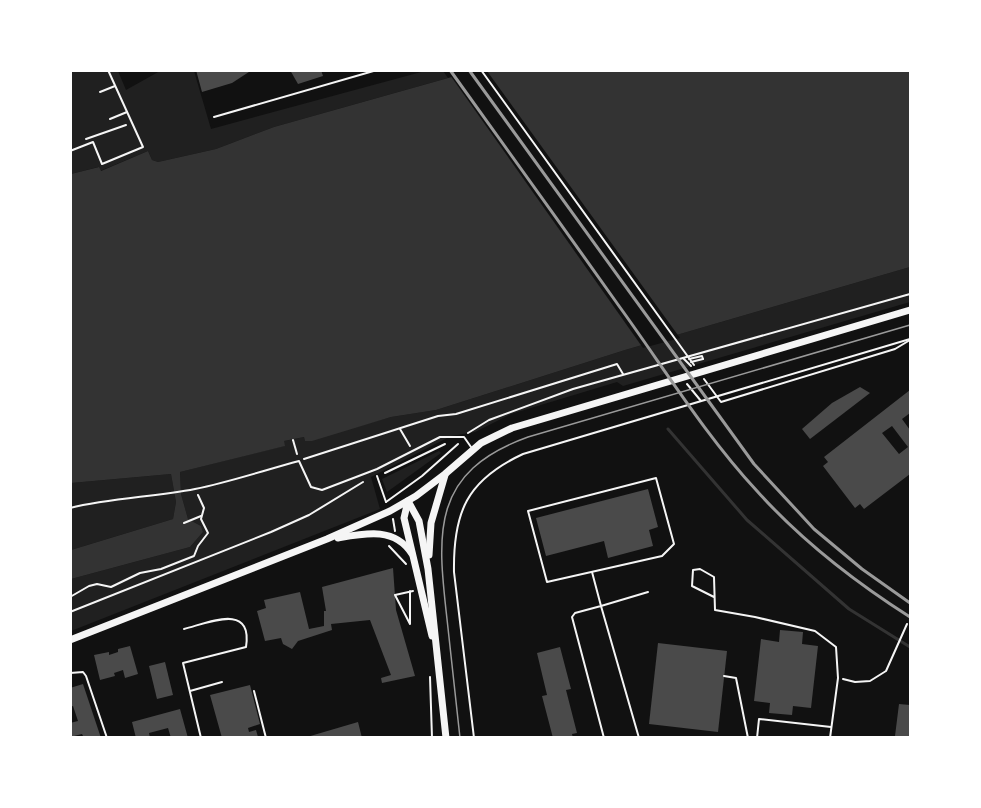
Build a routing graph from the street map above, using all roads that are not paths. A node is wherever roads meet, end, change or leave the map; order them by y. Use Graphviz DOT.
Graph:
graph roads {
  1 [pos="910,310"];
  2 [pos="472,449"];
  3 [pos="445,474"];
  4 [pos="408,501"];
  5 [pos="70,508"];
  6 [pos="327,540"];
  7 [pos="416,565"];
  8 [pos="428,569"];
  9 [pos="592,572"];
  10 [pos="648,592"];
  11 [pos="714,597"];
  12 [pos="601,606"];
  13 [pos="184,629"];
  14 [pos="70,640"];
  15 [pos="436,651"];
  16 [pos="70,674"];
  17 [pos="222,682"];
  18 [pos="254,690"];
  19 [pos="189,691"];
  20 [pos="831,727"];
  21 [pos="107,738"];
  22 [pos="201,738"];
  23 [pos="266,738"];
  24 [pos="446,738"];
  25 [pos="604,738"];
  26 [pos="639,738"];
  27 [pos="757,738"];
  28 [pos="830,738"];
  1 -- 2 [label="main road"];
  2 -- 3 [label="main road"];
  2 -- 5 [label="lane"];
  3 -- 4 [label="main road"];
  3 -- 8 [label="main road"];
  4 -- 6 [label="main road"];
  4 -- 7 [label="main road"];
  4 -- 8 [label="main road"];
  6 -- 7 [label="main road"];
  6 -- 14 [label="main road"];
  7 -- 15 [label="main road"];
  8 -- 15 [label="main road"];
  9 -- 9 [label="lane"];
  9 -- 12 [label="lane"];
  10 -- 12 [label="lane"];
  11 -- 11 [label="lane"];
  11 -- 20 [label="lane"];
  12 -- 25 [label="lane"];
  12 -- 26 [label="lane"];
  13 -- 19 [label="lane"];
  15 -- 24 [label="main road"];
  16 -- 21 [label="lane"];
  17 -- 19 [label="lane"];
  18 -- 23 [label="lane"];
  19 -- 22 [label="lane"];
  20 -- 27 [label="lane"];
  20 -- 28 [label="lane"];
}
